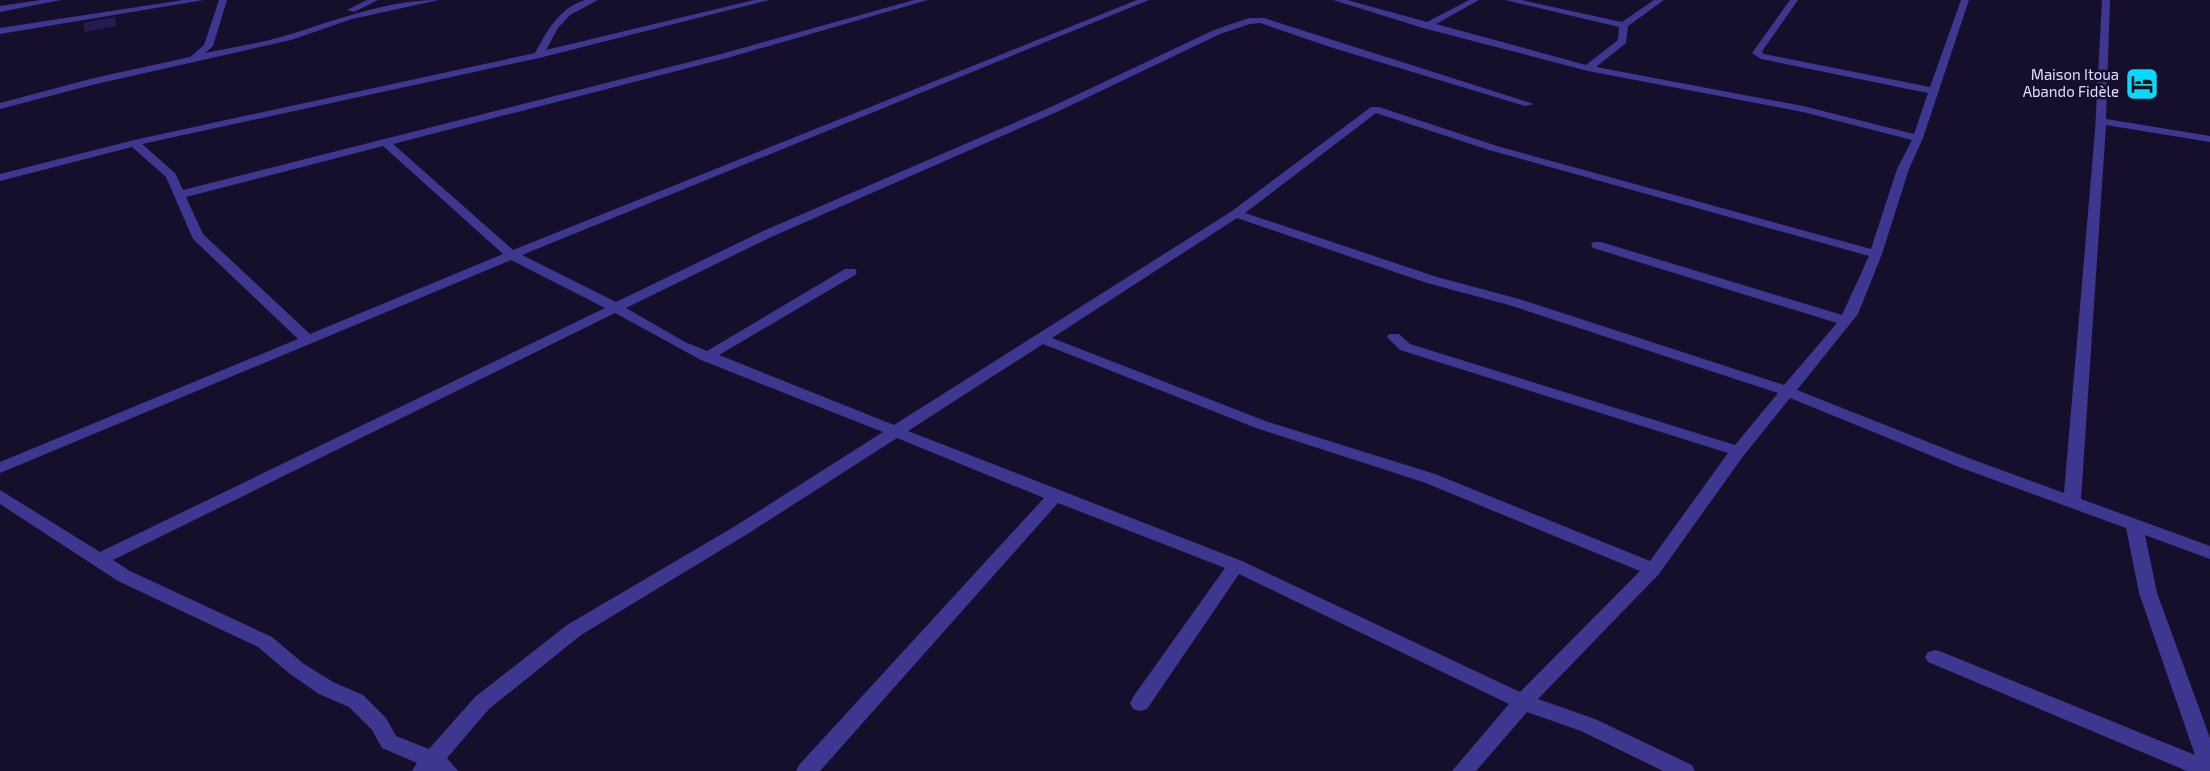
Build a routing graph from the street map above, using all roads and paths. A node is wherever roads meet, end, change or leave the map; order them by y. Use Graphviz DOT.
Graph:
graph roads {
  1 [pos="57,0"];
  2 [pos="200,0"];
  3 [pos="224,0"];
  4 [pos="374,0"];
  5 [pos="435,0"];
  6 [pos="594,0"];
  7 [pos="765,0"];
  8 [pos="924,0"];
  9 [pos="1145,0"];
  10 [pos="1336,0"];
  11 [pos="1475,0"];
  12 [pos="1509,0"];
  13 [pos="1660,0"];
  14 [pos="1794,0"];
  15 [pos="1965,0"];
  16 [pos="2106,0"];
  17 [pos="1353,2"];
  18 [pos="0,9"];
  19 [pos="1624,25"];
  20 [pos="1426,26"];
  21 [pos="0,31"];
  22 [pos="291,37"];
  23 [pos="539,55"];
  24 [pos="190,61"];
  25 [pos="1588,68"];
  26 [pos="1932,91"];
  27 [pos="1529,104"];
  28 [pos="0,106"];
  29 [pos="2101,121"];
  30 [pos="1918,138"];
  31 [pos="2210,139"];
  32 [pos="134,143"];
  33 [pos="386,143"];
  34 [pos="0,178"];
  35 [pos="179,195"];
  36 [pos="1236,214"];
  37 [pos="1597,245"];
  38 [pos="1876,254"];
  39 [pos="511,255"];
  40 [pos="850,272"];
  41 [pos="616,308"];
  42 [pos="1846,321"];
  43 [pos="1394,337"];
  44 [pos="1040,338"];
  45 [pos="307,339"];
  46 [pos="706,357"];
  47 [pos="1787,391"];
  48 [pos="896,432"];
  49 [pos="1738,452"];
  50 [pos="0,468"];
  51 [pos="0,496"];
  52 [pos="1055,496"];
  53 [pos="2072,501"];
  54 [pos="2134,527"];
  55 [pos="2210,553"];
  56 [pos="99,560"];
  57 [pos="1236,565"];
  58 [pos="1653,569"];
  59 [pos="1935,657"];
  60 [pos="1523,702"];
  61 [pos="1140,703"];
  62 [pos="434,767"];
  63 [pos="2210,769"];
  64 [pos="807,771"];
  65 [pos="1463,771"];
  66 [pos="1684,771"];
  1 -- 18 [label="street"];
  2 -- 21 [label="street"];
  3 -- 24 [label="street"];
  4 -- 22 [label="street"];
  5 -- 22 [label="street"];
  6 -- 23 [label="street"];
  7 -- 23 [label="street"];
  8 -- 33 [label="street"];
  9 -- 39 [label="street"];
  10 -- 17 [label="street"];
  11 -- 20 [label="street"];
  12 -- 19 [label="street"];
  13 -- 19 [label="street"];
  14 -- 26 [label="street"];
  15 -- 26 [label="street"];
  16 -- 29 [label="street"];
  17 -- 20 [label="street"];
  19 -- 25 [label="street"];
  20 -- 25 [label="street"];
  22 -- 24 [label="street"];
  23 -- 32 [label="street"];
  24 -- 28 [label="street"];
  25 -- 30 [label="street"];
  26 -- 30 [label="street"];
  27 -- 41 [label="street"];
  29 -- 31 [label="street"];
  29 -- 53 [label="street"];
  30 -- 38 [label="street"];
  32 -- 34 [label="street"];
  32 -- 35 [label="street"];
  33 -- 35 [label="street"];
  33 -- 39 [label="street"];
  35 -- 45 [label="street"];
  36 -- 38 [label="street"];
  36 -- 44 [label="street"];
  36 -- 47 [label="street"];
  37 -- 42 [label="street"];
  38 -- 42 [label="street"];
  39 -- 41 [label="street"];
  39 -- 45 [label="street"];
  40 -- 46 [label="street"];
  41 -- 46 [label="street"];
  41 -- 56 [label="street"];
  42 -- 47 [label="street"];
  43 -- 49 [label="street"];
  44 -- 48 [label="street"];
  44 -- 58 [label="street"];
  45 -- 50 [label="street"];
  46 -- 48 [label="street"];
  47 -- 49 [label="street"];
  47 -- 53 [label="street"];
  48 -- 52 [label="street"];
  48 -- 62 [label="street"];
  49 -- 58 [label="street"];
  51 -- 56 [label="street"];
  52 -- 57 [label="street"];
  52 -- 64 [label="street"];
  53 -- 54 [label="street"];
  54 -- 55 [label="street"];
  54 -- 63 [label="street"];
  56 -- 62 [label="street"];
  57 -- 60 [label="street"];
  57 -- 61 [label="street"];
  58 -- 60 [label="street"];
  59 -- 63 [label="street"];
  60 -- 65 [label="street"];
  60 -- 66 [label="street"];
}
